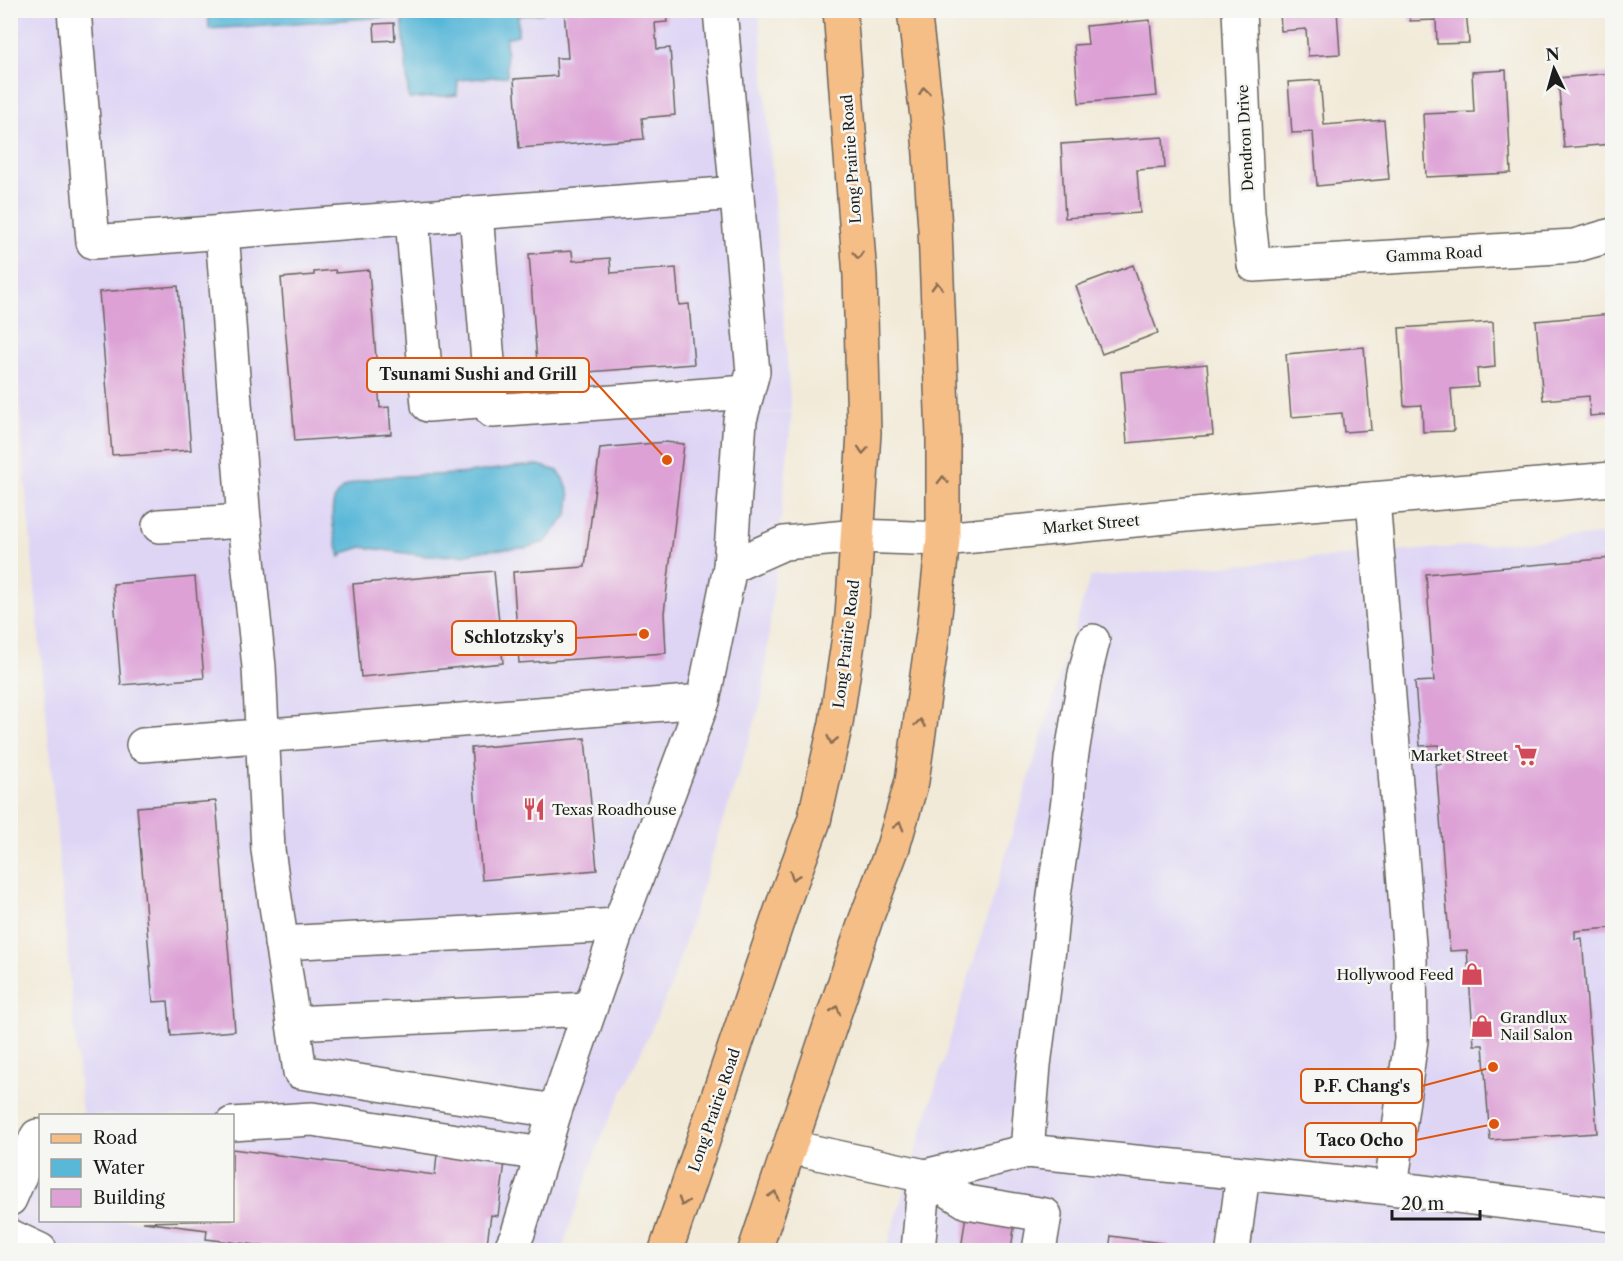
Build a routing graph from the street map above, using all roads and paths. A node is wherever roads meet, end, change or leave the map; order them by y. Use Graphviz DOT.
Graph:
graph roads {
  1 [pos="74,10"];
  2 [pos="720,10"];
  3 [pos="840,10"];
  4 [pos="914,10"];
  5 [pos="1239,10"];
  6 [pos="736,193"];
  7 [pos="476,213"];
  8 [pos="412,218"];
  9 [pos="222,232"];
  10 [pos="1612,235"];
  11 [pos="1254,264"];
  12 [pos="747,392"];
  13 [pos="491,400"];
  14 [pos="1612,479"];
  15 [pos="1373,500"];
  16 [pos="244,521"];
  17 [pos="159,526"];
  18 [pos="857,536"];
  19 [pos="943,539"];
  20 [pos="730,567"];
  21 [pos="1093,641"];
  22 [pos="704,702"];
  23 [pos="262,735"];
  24 [pos="143,745"];
  25 [pos="619,925"];
  26 [pos="281,943"];
  27 [pos="590,1009"];
  28 [pos="293,1023"];
  29 [pos="555,1111"];
  30 [pos="234,1124"];
  31 [pos="39,1136"];
  32 [pos="790,1147"];
  33 [pos="1027,1151"];
  34 [pos="542,1154"];
  35 [pos="1243,1174"];
  36 [pos="925,1176"];
  37 [pos="1391,1188"];
  38 [pos="10,1199"];
  39 [pos="1612,1215"];
  40 [pos="10,1236"];
  41 [pos="40,1251"];
  42 [pos="510,1251"];
  43 [pos="666,1251"];
  44 [pos="755,1251"];
  45 [pos="918,1251"];
  46 [pos="1039,1251"];
  47 [pos="1233,1251"];
  1 -- 9 [label="street"];
  2 -- 6 [label="street"];
  3 -- 18 [label="main road, Long Prairie Road, one-way"];
  19 -- 4 [label="main road, one-way"];
  5 -- 11 [label="street, Dendron Drive"];
  6 -- 7 [label="street"];
  6 -- 12 [label="street"];
  7 -- 8 [label="street"];
  7 -- 13 [label="street"];
  8 -- 9 [label="street"];
  8 -- 13 [label="street"];
  9 -- 16 [label="street"];
  10 -- 11 [label="street, Gamma Road"];
  12 -- 13 [label="street"];
  12 -- 20 [label="street"];
  14 -- 15 [label="street, Market Street"];
  15 -- 19 [label="street, Market Street"];
  15 -- 37 [label="street"];
  16 -- 17 [label="street"];
  16 -- 23 [label="street"];
  18 -- 19 [label="street, Market Street"];
  18 -- 20 [label="street, Market Street"];
  18 -- 43 [label="main road, Long Prairie Road, one-way"];
  32 -- 19 [label="main road, one-way"];
  20 -- 22 [label="street"];
  21 -- 33 [label="street"];
  22 -- 23 [label="street"];
  22 -- 25 [label="street"];
  23 -- 24 [label="street"];
  23 -- 26 [label="street"];
  25 -- 26 [label="street"];
  25 -- 27 [label="street"];
  26 -- 28 [label="street"];
  27 -- 28 [label="street"];
  27 -- 29 [label="street"];
  28 -- 29 [label="street"];
  29 -- 34 [label="street"];
  30 -- 34 [label="street"];
  31 -- 38 [label="street"];
  32 -- 36 [label="street"];
  44 -- 32 [label="main road, one-way"];
  33 -- 35 [label="street"];
  33 -- 36 [label="street"];
  34 -- 42 [label="street"];
  35 -- 37 [label="street"];
  35 -- 47 [label="street"];
  36 -- 45 [label="street"];
  36 -- 46 [label="street"];
  37 -- 39 [label="street"];
  40 -- 41 [label="street"];
}
